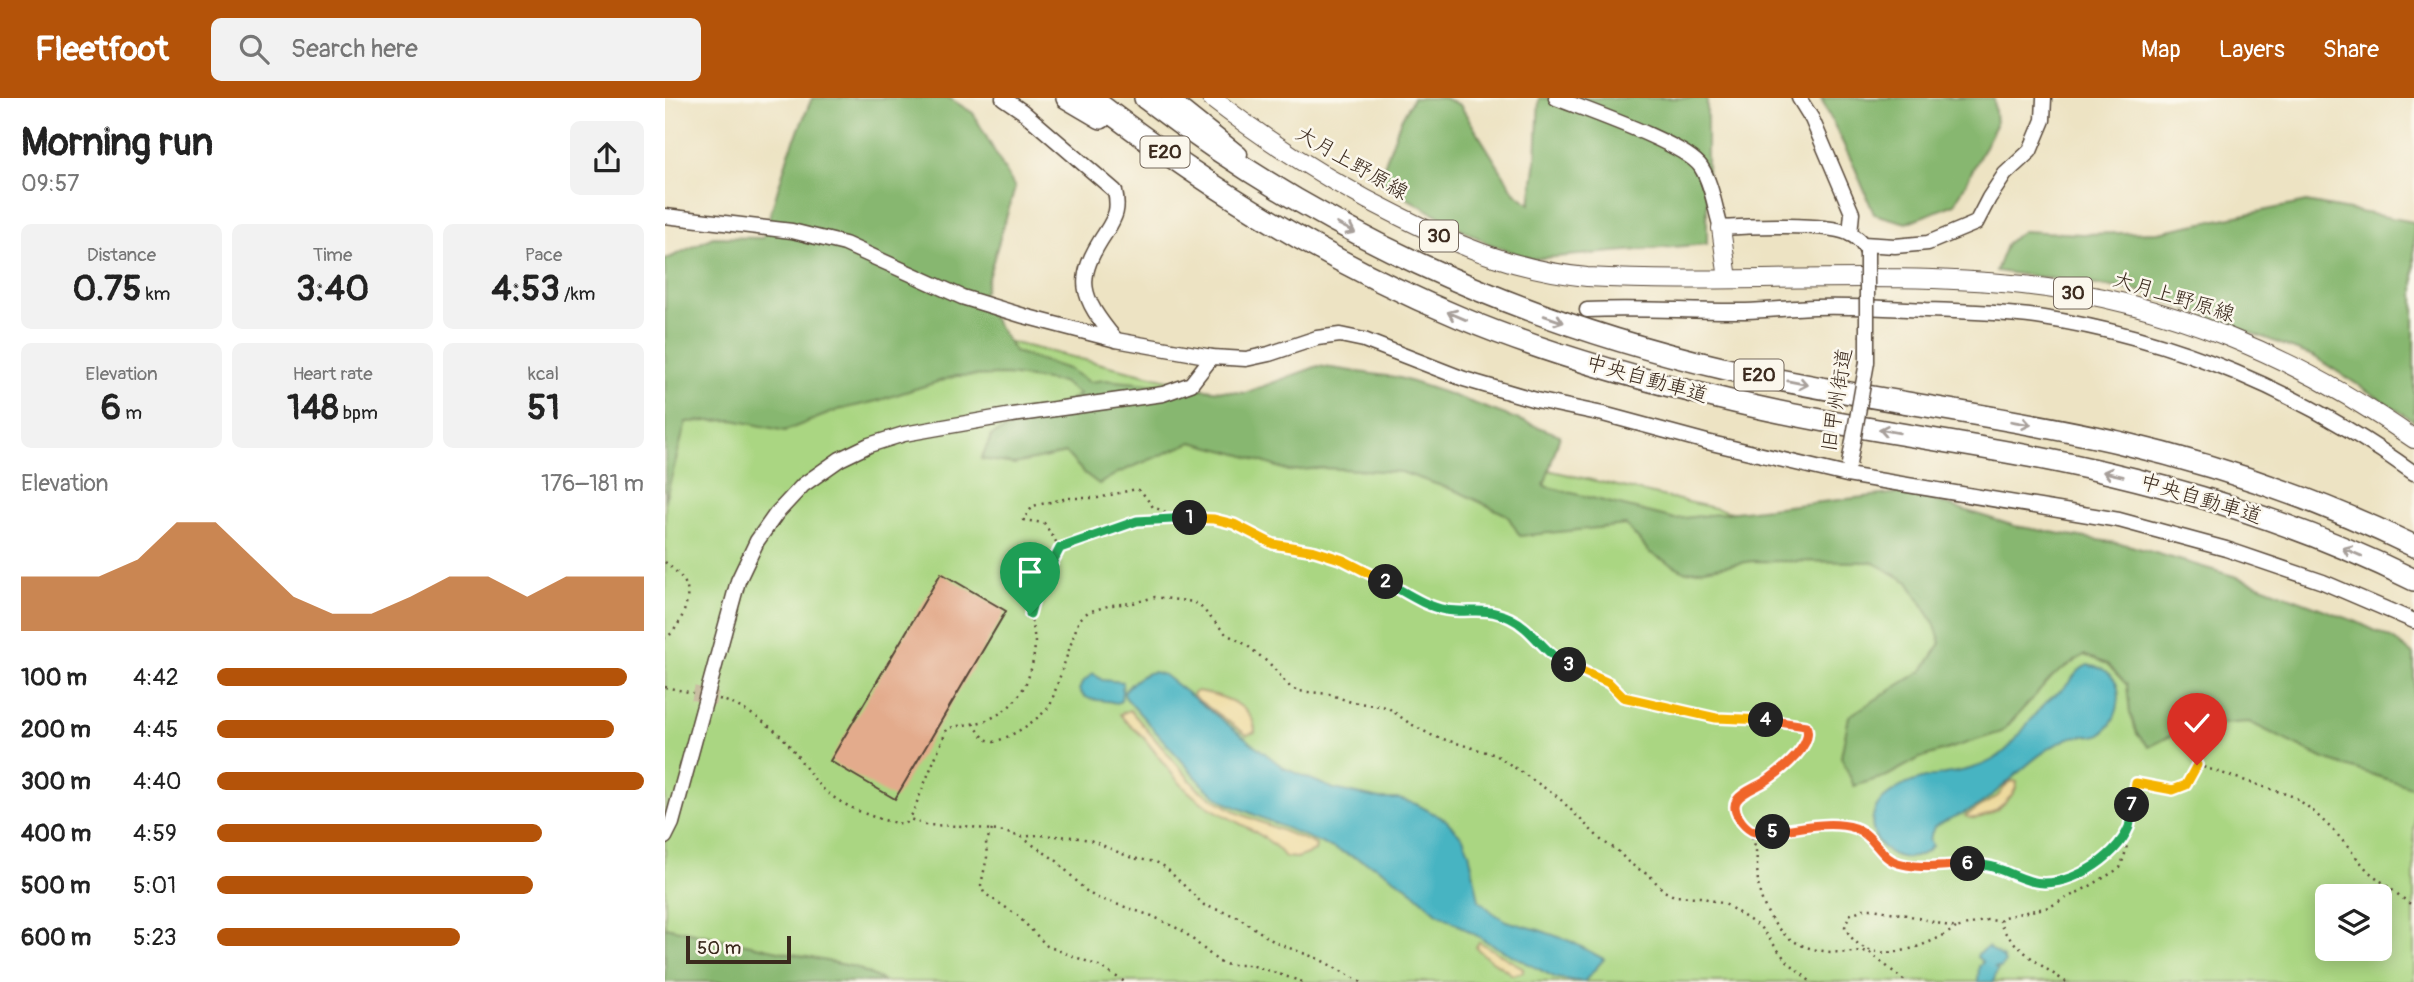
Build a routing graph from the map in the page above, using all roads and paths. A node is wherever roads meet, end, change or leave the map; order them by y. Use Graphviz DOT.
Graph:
graph roads {
  1 [pos="1003,98"];
  2 [pos="1067,98"];
  3 [pos="1091,98"];
  4 [pos="1145,98"];
  5 [pos="1170,98"];
  6 [pos="1211,98"];
  7 [pos="1556,98"];
  8 [pos="1799,98"];
  9 [pos="2044,98"];
  10 [pos="1241,203"];
  11 [pos="1316,212"];
  12 [pos="665,216"];
  13 [pos="1721,228"];
  14 [pos="1850,234"];
  15 [pos="1865,248"];
  16 [pos="1728,279"];
  17 [pos="1587,310"];
  18 [pos="1116,340"];
  19 [pos="1212,356"];
  20 [pos="2414,439"];
  21 [pos="1848,469"];
  22 [pos="2414,473"];
  23 [pos="1181,518"];
  24 [pos="2414,546"];
  25 [pos="1060,548"];
  26 [pos="665,562"];
  27 [pos="2414,580"];
  28 [pos="2414,621"];
  29 [pos="665,638"];
  30 [pos="665,687"];
  31 [pos="693,693"];
  32 [pos="717,699"];
  33 [pos="973,724"];
  34 [pos="910,819"];
  35 [pos="2129,826"];
  36 [pos="992,830"];
  37 [pos="1750,830"];
  38 [pos="665,837"];
  39 [pos="1021,837"];
  40 [pos="2414,907"];
  41 [pos="2000,921"];
  42 [pos="1956,928"];
  43 [pos="1868,951"];
  44 [pos="1125,982"];
  45 [pos="1303,982"];
  46 [pos="1361,982"];
  47 [pos="1811,982"];
  48 [pos="1906,982"];
  49 [pos="2066,982"];
  1 -- 18 [label="street"];
  2 -- 10 [label="highway"];
  3 -- 10 [label="highway, 中央自動車道 / E20"];
  4 -- 11 [label="highway, 中央自動車道 / E20"];
  5 -- 11 [label="street"];
  6 -- 16 [label="main road, 大月上野原線 / 30"];
  7 -- 13 [label="street"];
  8 -- 14 [label="street"];
  9 -- 15 [label="street"];
  27 -- 10 [label="highway, 中央自動車道 / E20, one-way"];
  11 -- 24 [label="highway, 中央自動車道 / E20, one-way"];
  12 -- 18 [label="street"];
  13 -- 14 [label="street"];
  13 -- 16 [label="main road"];
  14 -- 15 [label="street"];
  15 -- 21 [label="street, 旧甲州街道, bridge"];
  16 -- 20 [label="main road, 大月上野原線 / 30"];
  17 -- 22 [label="street"];
  18 -- 19 [label="street"];
  19 -- 21 [label="street"];
  19 -- 38 [label="street"];
  21 -- 28 [label="street, 旧甲州街道"];
  23 -- 25 [label="path"];
  23 -- 25 [label="path"];
  23 -- 37 [label="path"];
  25 -- 33 [label="path"];
  26 -- 29 [label="path"];
  30 -- 31 [label="path"];
  32 -- 34 [label="path"];
  33 -- 34 [label="path"];
  33 -- 47 [label="path"];
  34 -- 36 [label="path"];
  35 -- 37 [label="path"];
  35 -- 40 [label="path"];
  35 -- 41 [label="path"];
  36 -- 39 [label="path"];
  36 -- 44 [label="path"];
  37 -- 43 [label="path"];
  39 -- 45 [label="path"];
  39 -- 46 [label="path"];
  41 -- 42 [label="path"];
  41 -- 49 [label="path"];
  42 -- 43 [label="path"];
  42 -- 43 [label="path"];
  43 -- 48 [label="path"];
}
